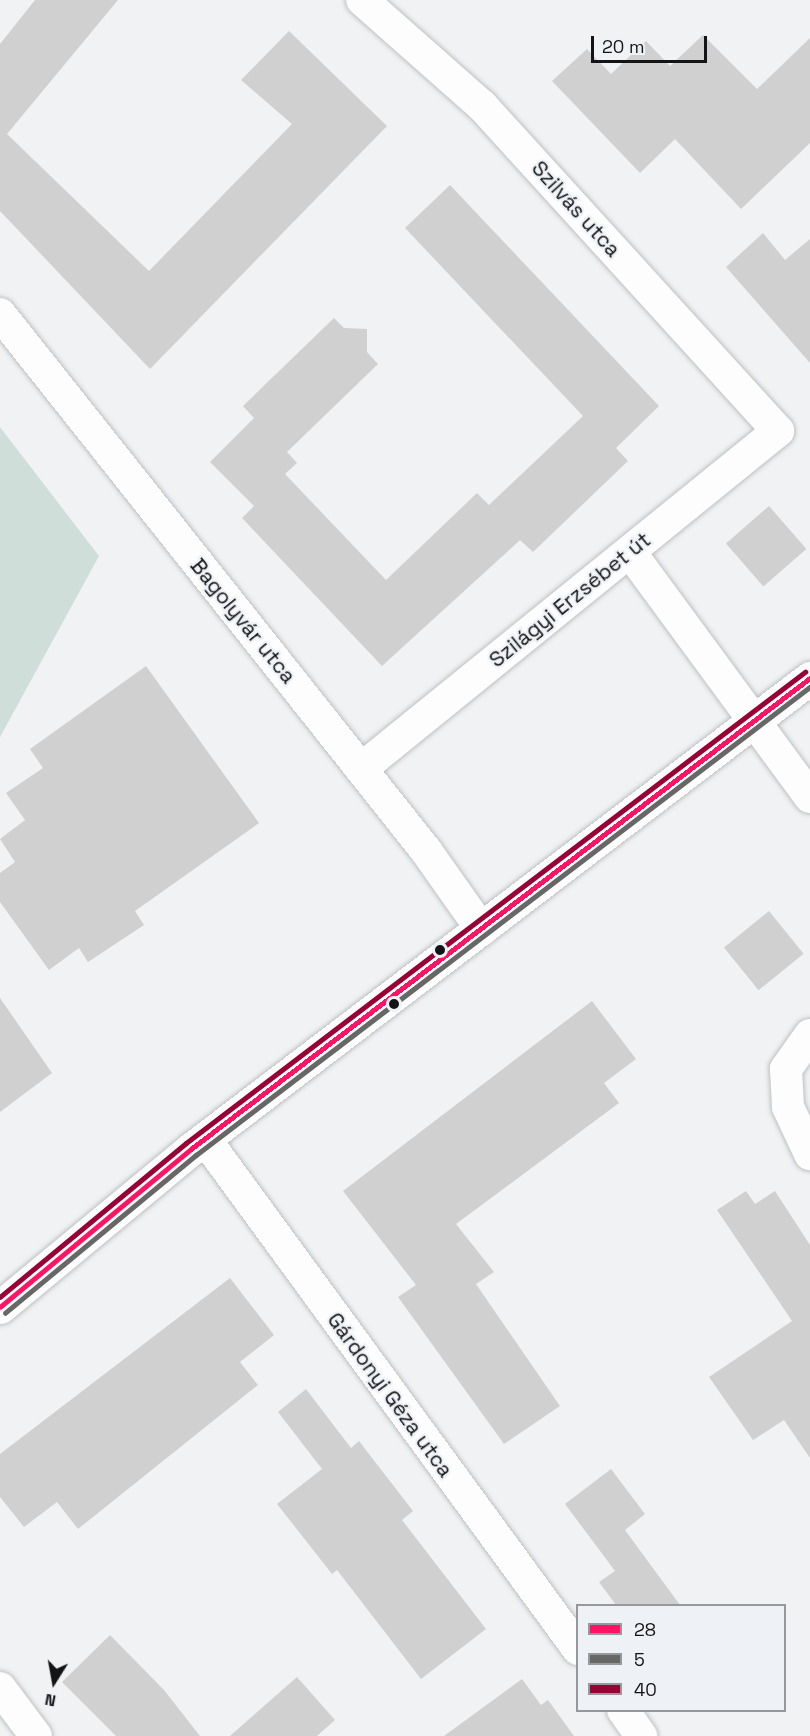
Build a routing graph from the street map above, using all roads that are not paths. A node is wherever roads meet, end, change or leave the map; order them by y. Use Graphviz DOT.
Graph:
graph roads {
  1 [pos="362,0"];
  2 [pos="0,315"];
  3 [pos="778,431"];
  4 [pos="630,552"];
  5 [pos="810,678"];
  6 [pos="753,721"];
  7 [pos="361,769"];
  8 [pos="810,797"];
  9 [pos="482,930"];
  10 [pos="810,1035"];
  11 [pos="205,1139"];
  12 [pos="810,1154"];
  13 [pos="0,1307"];
  14 [pos="576,1646"];
  15 [pos="0,1688"];
  16 [pos="624,1712"];
  17 [pos="36,1736"];
  18 [pos="642,1736"];
  1 -- 3 [label="street, Szilvás utca"];
  2 -- 7 [label="street, Bagolyvár utca"];
  3 -- 4 [label="street, Szilágyi Erzsébet út"];
  4 -- 6 [label="street"];
  4 -- 7 [label="street, Szilágyi Erzsébet út"];
  5 -- 6 [label="street"];
  6 -- 8 [label="street"];
  6 -- 9 [label="street"];
  7 -- 9 [label="street, Bagolyvár utca"];
  9 -- 11 [label="street"];
  10 -- 12 [label="street"];
  11 -- 13 [label="street"];
  11 -- 14 [label="street, Gárdonyi Géza utca"];
  15 -- 17 [label="street"];
  16 -- 18 [label="street"];
}
